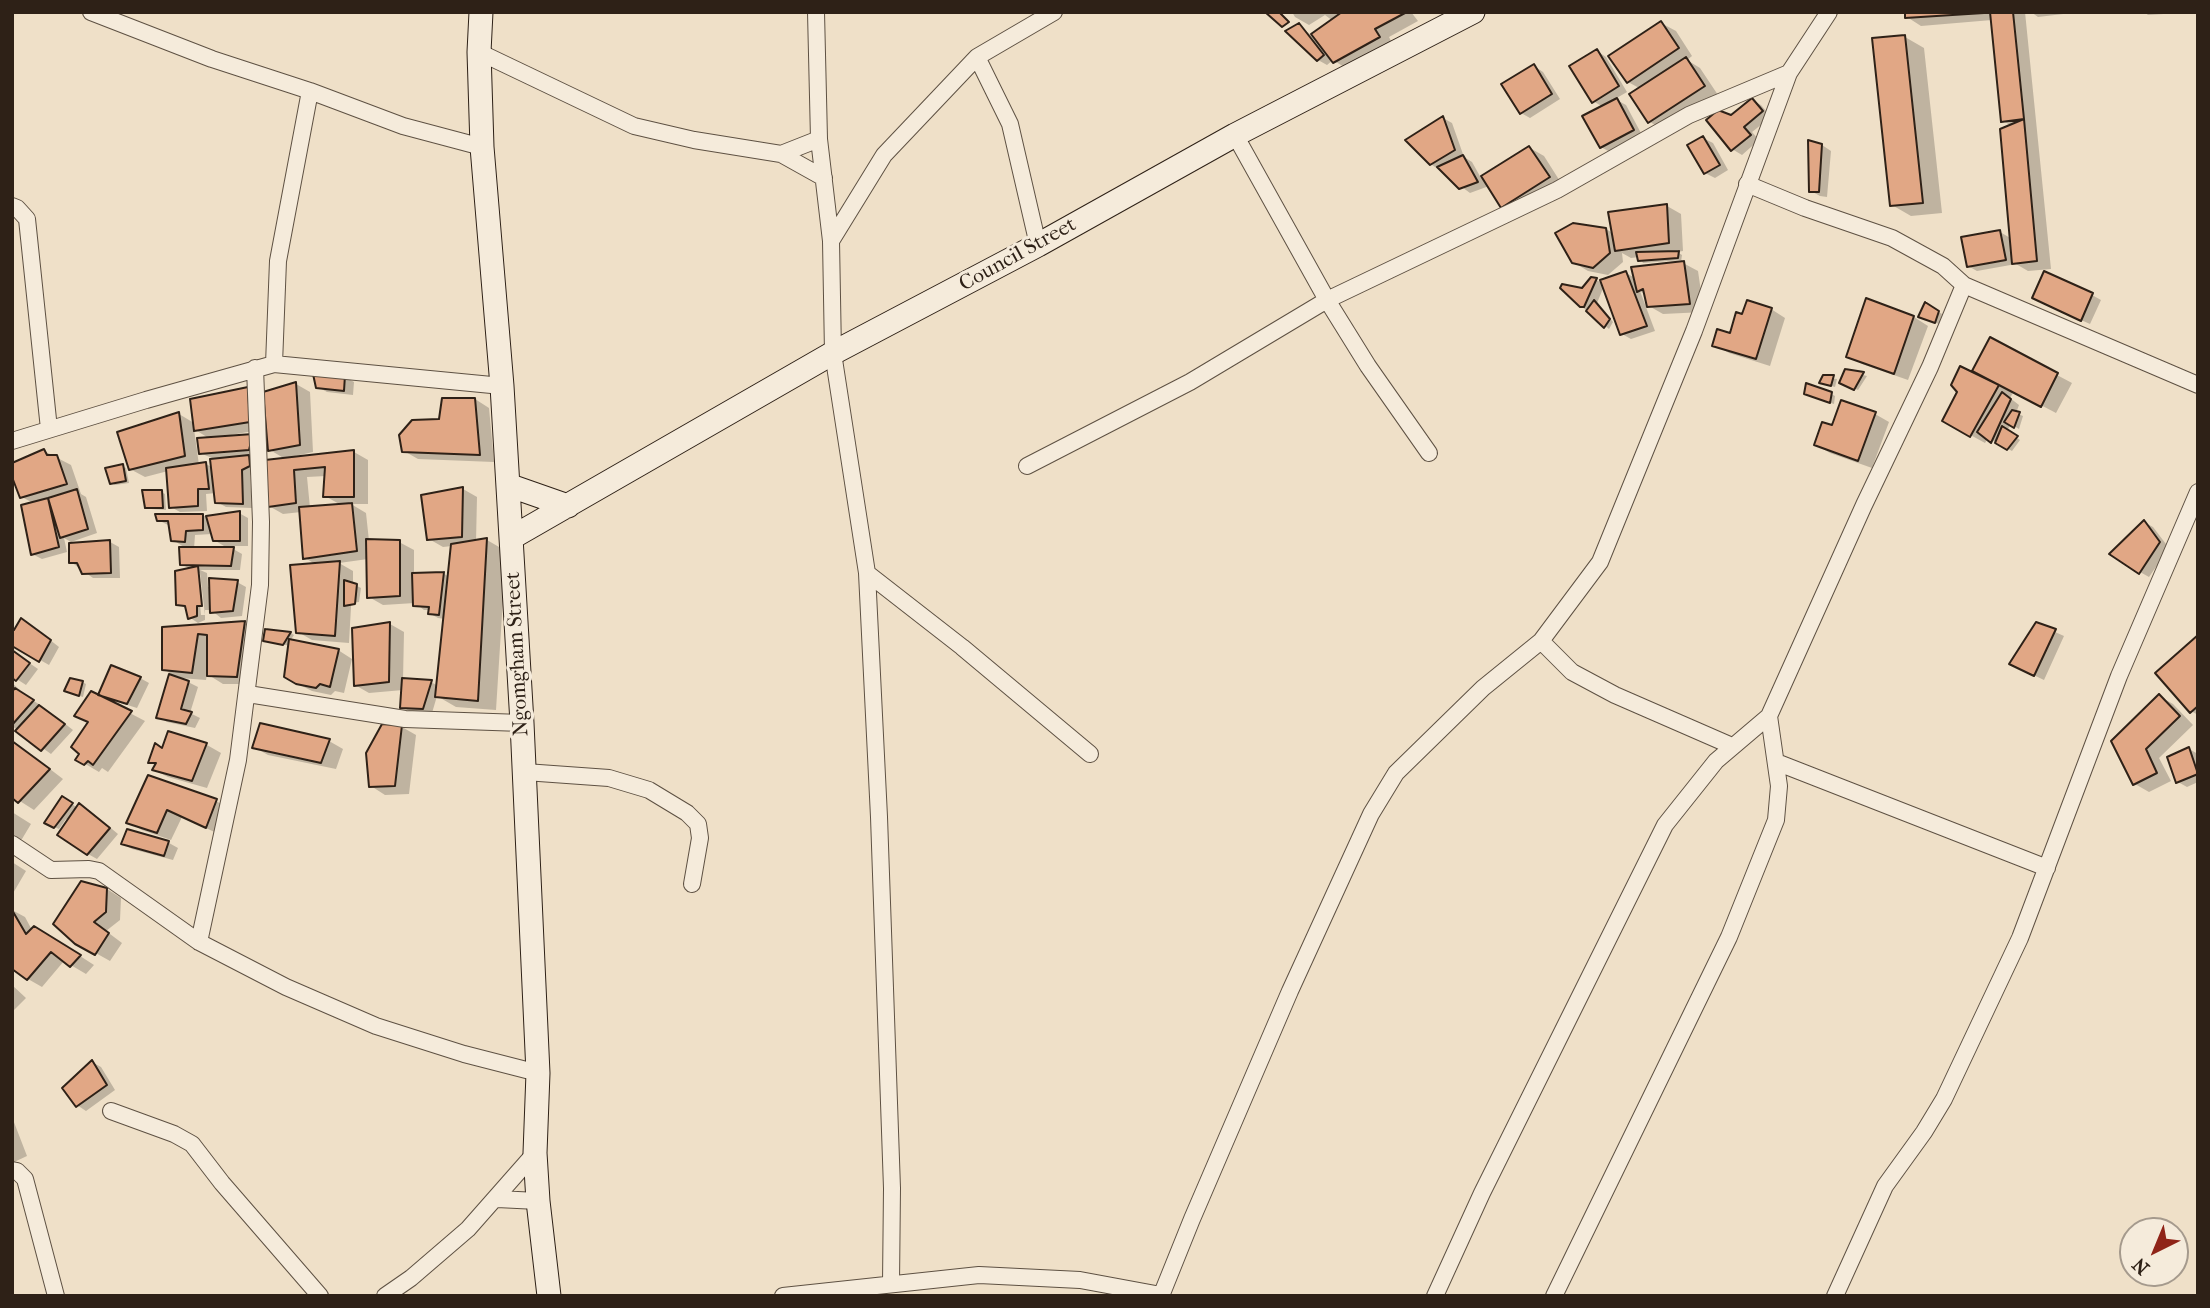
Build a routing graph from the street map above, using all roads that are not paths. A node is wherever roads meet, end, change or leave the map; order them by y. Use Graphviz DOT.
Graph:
graph roads {
  1 [pos="91,12"];
  2 [pos="481,12"];
  3 [pos="816,12"];
  4 [pos="1054,12"];
  5 [pos="1473,12"];
  6 [pos="1829,12"];
  7 [pos="479,52"];
  8 [pos="977,57"];
  9 [pos="1788,72"];
  10 [pos="310,91"];
  11 [pos="1235,135"];
  12 [pos="819,139"];
  13 [pos="482,147"];
  14 [pos="781,154"];
  15 [pos="824,178"];
  16 [pos="1747,184"];
  17 [pos="12,206"];
  18 [pos="831,241"];
  19 [pos="1038,245"];
  20 [pos="1964,285"];
  21 [pos="1327,300"];
  22 [pos="833,353"];
  23 [pos="274,364"];
  24 [pos="255,369"];
  25 [pos="2198,385"];
  26 [pos="502,386"];
  27 [pos="49,429"];
  28 [pos="12,441"];
  29 [pos="1429,453"];
  30 [pos="1027,466"];
  31 [pos="508,485"];
  32 [pos="2198,492"];
  33 [pos="568,506"];
  34 [pos="512,538"];
  35 [pos="867,573"];
  36 [pos="1541,641"];
  37 [pos="248,694"];
  38 [pos="1769,716"];
  39 [pos="522,723"];
  40 [pos="1732,746"];
  41 [pos="1090,754"];
  42 [pos="1776,762"];
  43 [pos="525,772"];
  44 [pos="12,845"];
  45 [pos="2047,868"];
  46 [pos="692,884"];
  47 [pos="198,942"];
  48 [pos="538,1073"];
  49 [pos="111,1111"];
  50 [pos="535,1153"];
  51 [pos="12,1170"];
  52 [pos="497,1199"];
  53 [pos="538,1201"];
  54 [pos="891,1283"];
  55 [pos="1161,1295"];
  56 [pos="56,1296"];
  57 [pos="320,1296"];
  58 [pos="385,1296"];
  59 [pos="549,1296"];
  60 [pos="783,1296"];
  61 [pos="1435,1296"];
  62 [pos="1554,1296"];
  63 [pos="1835,1296"];
  1 -- 10 [label="street"];
  2 -- 7 [label="main road, Ngomgham Street"];
  3 -- 12 [label="street"];
  4 -- 8 [label="street"];
  5 -- 11 [label="main road, Council Street"];
  6 -- 9 [label="street"];
  7 -- 13 [label="main road, Ngomgham Street"];
  7 -- 14 [label="street"];
  8 -- 18 [label="street"];
  8 -- 19 [label="street"];
  9 -- 16 [label="street"];
  9 -- 21 [label="street"];
  10 -- 13 [label="street"];
  10 -- 23 [label="street"];
  11 -- 19 [label="main road, Council Street"];
  11 -- 21 [label="street"];
  12 -- 14 [label="street"];
  12 -- 15 [label="street"];
  13 -- 26 [label="main road, Ngomgham Street"];
  14 -- 15 [label="street"];
  15 -- 18 [label="street"];
  16 -- 20 [label="street"];
  16 -- 36 [label="street"];
  17 -- 27 [label="street"];
  18 -- 22 [label="street"];
  19 -- 22 [label="main road, Council Street"];
  20 -- 25 [label="street"];
  20 -- 38 [label="street"];
  21 -- 29 [label="street"];
  21 -- 30 [label="street"];
  22 -- 33 [label="main road, Council Street"];
  22 -- 35 [label="street"];
  23 -- 24 [label="street"];
  23 -- 26 [label="street"];
  24 -- 27 [label="street"];
  24 -- 37 [label="street"];
  26 -- 31 [label="main road, Ngomgham Street"];
  27 -- 28 [label="street"];
  31 -- 33 [label="main road"];
  31 -- 34 [label="main road, Ngomgham Street"];
  32 -- 45 [label="street"];
  33 -- 34 [label="main road, Council Street"];
  34 -- 39 [label="main road, Ngomgham Street"];
  35 -- 41 [label="street"];
  35 -- 54 [label="street"];
  36 -- 40 [label="street"];
  36 -- 55 [label="street"];
  37 -- 39 [label="street"];
  37 -- 47 [label="street"];
  38 -- 40 [label="street"];
  38 -- 42 [label="street"];
  39 -- 43 [label="main road, Ngomgham Street"];
  40 -- 61 [label="street"];
  42 -- 45 [label="street"];
  42 -- 62 [label="street"];
  43 -- 46 [label="street"];
  43 -- 48 [label="main road, Ngomgham Street"];
  44 -- 47 [label="street"];
  45 -- 63 [label="street"];
  47 -- 48 [label="street"];
  48 -- 50 [label="main road, Ngomgham Street"];
  49 -- 57 [label="street"];
  50 -- 52 [label="street"];
  50 -- 53 [label="main road, Ngomgham Street"];
  51 -- 56 [label="street"];
  52 -- 53 [label="street"];
  52 -- 58 [label="street"];
  53 -- 59 [label="main road, Ngomgham Street"];
  54 -- 55 [label="street"];
  54 -- 60 [label="street"];
}
